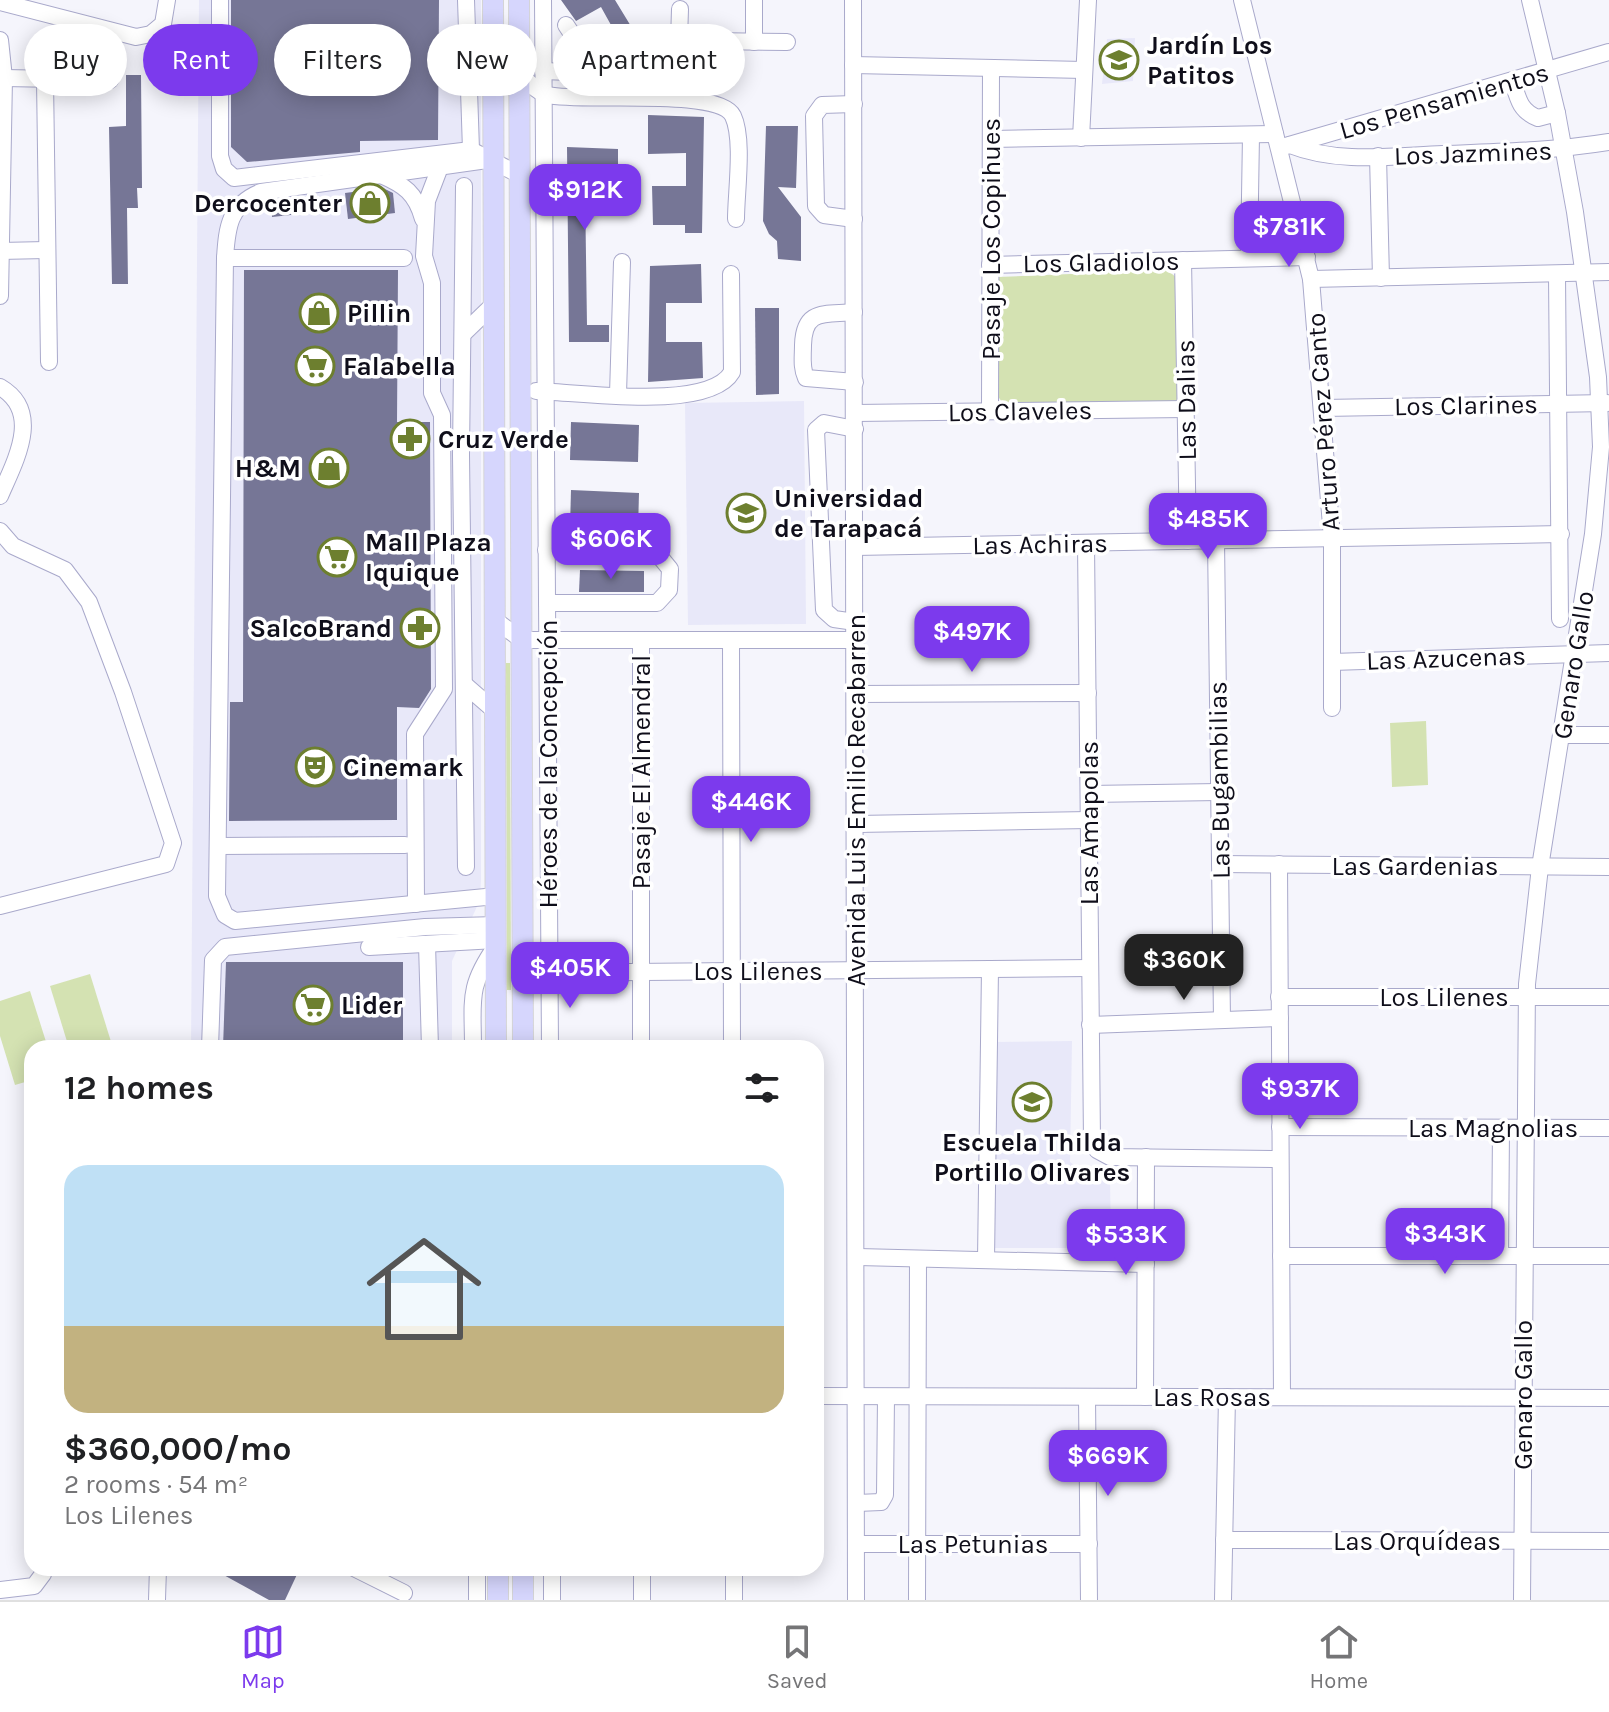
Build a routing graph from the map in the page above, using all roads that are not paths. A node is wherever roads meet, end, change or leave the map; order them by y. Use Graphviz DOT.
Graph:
graph roads {
  1 [pos="167,0"];
  2 [pos="220,0"];
  3 [pos="466,0"];
  4 [pos="493,0"];
  5 [pos="519,0"];
  6 [pos="543,0"];
  7 [pos="754,0"];
  8 [pos="853,0"];
  9 [pos="1088,0"];
  10 [pos="1242,0"];
  11 [pos="1530,0"];
  12 [pos="0,2"];
  13 [pos="680,9"];
  14 [pos="493,24"];
  15 [pos="519,24"];
  16 [pos="679,24"];
  17 [pos="0,40"];
  18 [pos="745,42"];
  19 [pos="754,42"];
  20 [pos="787,42"];
  21 [pos="1609,52"];
  22 [pos="853,65"];
  23 [pos="991,68"];
  24 [pos="1084,70"];
  25 [pos="543,71"];
  26 [pos="553,71"];
  27 [pos="1548,71"];
  28 [pos="4,78"];
  29 [pos="24,79"];
  30 [pos="1513,82"];
  31 [pos="537,89"];
  32 [pos="544,95"];
  33 [pos="45,96"];
  34 [pos="494,96"];
  35 [pos="519,96"];
  36 [pos="854,104"];
  37 [pos="1557,113"];
  38 [pos="1251,135"];
  39 [pos="1081,138"];
  40 [pos="991,139"];
  41 [pos="1281,142"];
  42 [pos="1609,142"];
  43 [pos="471,150"];
  44 [pos="1564,150"];
  45 [pos="1378,156"];
  46 [pos="494,159"];
  47 [pos="440,167"];
  48 [pos="518,174"];
  49 [pos="380,175"];
  50 [pos="464,186"];
  51 [pos="736,219"];
  52 [pos="854,219"];
  53 [pos="424,224"];
  54 [pos="1,250"];
  55 [pos="46,250"];
  56 [pos="1307,257"];
  57 [pos="225,258"];
  58 [pos="404,258"];
  59 [pos="1249,258"];
  60 [pos="1183,260"];
  61 [pos="622,262"];
  62 [pos="990,265"];
  63 [pos="1609,272"];
  64 [pos="731,274"];
  65 [pos="1584,274"];
  66 [pos="1557,275"];
  67 [pos="1381,278"];
  68 [pos="1311,279"];
  69 [pos="0,296"];
  70 [pos="493,305"];
  71 [pos="854,312"];
  72 [pos="464,333"];
  73 [pos="49,362"];
  74 [pos="855,382"];
  75 [pos="0,387"];
  76 [pos="521,390"];
  77 [pos="545,391"];
  78 [pos="618,394"];
  79 [pos="1604,403"];
  80 [pos="1559,404"];
  81 [pos="1323,408"];
  82 [pos="1186,409"];
  83 [pos="990,411"];
  84 [pos="855,421"];
  85 [pos="0,496"];
  86 [pos="0,531"];
  87 [pos="1601,533"];
  88 [pos="1561,534"];
  89 [pos="1332,538"];
  90 [pos="1216,540"];
  91 [pos="1188,541"];
  92 [pos="1086,543"];
  93 [pos="855,547"];
  94 [pos="546,550"];
  95 [pos="547,603"];
  96 [pos="1560,619"];
  97 [pos="495,620"];
  98 [pos="855,622"];
  99 [pos="522,640"];
  100 [pos="547,640"];
  101 [pos="641,640"];
  102 [pos="731,640"];
  103 [pos="856,640"];
  104 [pos="1609,653"];
  105 [pos="1576,654"];
  106 [pos="1332,662"];
  107 [pos="464,684"];
  108 [pos="1088,693"];
  109 [pos="856,694"];
  110 [pos="1332,708"];
  111 [pos="495,711"];
  112 [pos="1562,735"];
  113 [pos="1609,735"];
  114 [pos="1219,792"];
  115 [pos="1089,794"];
  116 [pos="1089,820"];
  117 [pos="856,824"];
  118 [pos="405,845"];
  119 [pos="219,846"];
  120 [pos="1220,864"];
  121 [pos="1279,864"];
  122 [pos="466,867"];
  123 [pos="1540,867"];
  124 [pos="1609,867"];
  125 [pos="496,896"];
  126 [pos="416,904"];
  127 [pos="0,906"];
  128 [pos="496,937"];
  129 [pos="427,944"];
  130 [pos="369,947"];
  131 [pos="1090,968"];
  132 [pos="990,969"];
  133 [pos="857,970"];
  134 [pos="732,971"];
  135 [pos="641,972"];
  136 [pos="523,973"];
  137 [pos="549,973"];
  138 [pos="1279,997"];
  139 [pos="1526,997"];
  140 [pos="1609,997"];
  141 [pos="1280,1018"];
  142 [pos="1222,1020"];
  143 [pos="1090,1025"];
  144 [pos="210,1040"];
  145 [pos="430,1040"];
  146 [pos="473,1040"];
  147 [pos="496,1040"];
  148 [pos="523,1040"];
  149 [pos="550,1040"];
  150 [pos="641,1040"];
  151 [pos="732,1040"];
  152 [pos="1280,1127"];
  153 [pos="1501,1128"];
  154 [pos="1526,1128"];
  155 [pos="1609,1128"];
  156 [pos="1146,1157"];
  157 [pos="1280,1159"];
  158 [pos="1501,1190"];
  159 [pos="1525,1190"];
  160 [pos="1281,1256"];
  161 [pos="1500,1256"];
  162 [pos="1525,1256"];
  163 [pos="1609,1256"];
  164 [pos="858,1257"];
  165 [pos="918,1259"];
  166 [pos="986,1260"];
  167 [pos="1146,1264"];
  168 [pos="824,1396"];
  169 [pos="858,1396"];
  170 [pos="918,1396"];
  171 [pos="886,1397"];
  172 [pos="1087,1397"];
  173 [pos="1145,1397"];
  174 [pos="1227,1397"];
  175 [pos="1282,1397"];
  176 [pos="1524,1397"];
  177 [pos="1609,1398"];
  178 [pos="858,1461"];
  179 [pos="885,1461"];
  180 [pos="857,1503"];
  181 [pos="1224,1540"];
  182 [pos="1522,1541"];
  183 [pos="1609,1541"];
  184 [pos="857,1544"];
  185 [pos="917,1544"];
  186 [pos="1089,1544"];
  187 [pos="42,1576"];
  188 [pos="158,1576"];
  189 [pos="370,1576"];
  190 [pos="477,1576"];
  191 [pos="498,1576"];
  192 [pos="523,1576"];
  193 [pos="552,1576"];
  194 [pos="642,1576"];
  195 [pos="734,1576"];
  196 [pos="0,1590"];
  197 [pos="404,1593"];
  198 [pos="157,1600"];
  199 [pos="477,1600"];
  200 [pos="498,1600"];
  201 [pos="523,1600"];
  202 [pos="552,1600"];
  203 [pos="642,1600"];
  204 [pos="734,1600"];
  205 [pos="856,1600"];
  206 [pos="917,1600"];
  207 [pos="1089,1600"];
  208 [pos="1223,1600"];
  209 [pos="1522,1600"];
  1 -- 12 [label="street"];
  2 -- 43 [label="street"];
  3 -- 43 [label="street"];
  4 -- 14 [label="main road, Héroes de la Concepción"];
  5 -- 15 [label="main road, Héroes de la Concepción"];
  6 -- 25 [label="street, Héroes de la Concepción"];
  7 -- 19 [label="street"];
  8 -- 22 [label="street, Avenida Luis Emilio Recabarren"];
  9 -- 24 [label="street"];
  10 -- 41 [label="street, Arturo Pérez Canto"];
  11 -- 27 [label="street, Genaro Gallo"];
  13 -- 16 [label="street"];
  17 -- 28 [label="street"];
  18 -- 19 [label="street"];
  19 -- 20 [label="street"];
  21 -- 27 [label="street, Los Pensamientos"];
  22 -- 23 [label="street"];
  22 -- 36 [label="street, Avenida Luis Emilio Recabarren"];
  23 -- 24 [label="street"];
  23 -- 40 [label="street, Pasaje Los Copihues"];
  24 -- 39 [label="street"];
  25 -- 26 [label="street"];
  25 -- 32 [label="street, Héroes de la Concepción"];
  27 -- 30 [label="street, Los Pensamientos"];
  27 -- 37 [label="street, Genaro Gallo"];
  28 -- 29 [label="street"];
  28 -- 54 [label="street"];
  30 -- 37 [label="street"];
  30 -- 41 [label="street, Los Pensamientos"];
  31 -- 32 [label="street"];
  32 -- 51 [label="street"];
  32 -- 77 [label="street, Héroes de la Concepción"];
  33 -- 55 [label="street"];
  34 -- 46 [label="main road, Héroes de la Concepción"];
  35 -- 48 [label="main road, Héroes de la Concepción"];
  36 -- 52 [label="street, Avenida Luis Emilio Recabarren"];
  36 -- 52 [label="street"];
  37 -- 44 [label="street, Genaro Gallo"];
  38 -- 39 [label="street, Los Jazmines"];
  38 -- 41 [label="street, Los Jazmines"];
  38 -- 59 [label="street"];
  39 -- 40 [label="street, Los Jazmines"];
  40 -- 62 [label="street, Pasaje Los Copihues"];
  41 -- 45 [label="street, Los Jazmines"];
  41 -- 56 [label="street, Arturo Pérez Canto"];
  42 -- 44 [label="street, Los Jazmines"];
  43 -- 46 [label="street"];
  44 -- 45 [label="street, Los Jazmines"];
  44 -- 65 [label="street, Genaro Gallo"];
  45 -- 67 [label="street"];
  46 -- 47 [label="street"];
  46 -- 48 [label="street"];
  46 -- 70 [label="main road, Héroes de la Concepción"];
  47 -- 49 [label="street"];
  47 -- 53 [label="street"];
  48 -- 76 [label="main road, Héroes de la Concepción"];
  49 -- 53 [label="street"];
  49 -- 57 [label="street"];
  50 -- 72 [label="street"];
  52 -- 71 [label="street, Avenida Luis Emilio Recabarren"];
  53 -- 126 [label="street"];
  54 -- 55 [label="street"];
  54 -- 69 [label="street"];
  55 -- 73 [label="street"];
  56 -- 59 [label="street, Los Gladiolos"];
  56 -- 68 [label="street, Arturo Pérez Canto"];
  57 -- 58 [label="street"];
  57 -- 119 [label="street"];
  59 -- 60 [label="street, Los Gladiolos"];
  60 -- 62 [label="street, Los Gladiolos"];
  60 -- 82 [label="street, Las Dalias"];
  61 -- 78 [label="street"];
  62 -- 83 [label="street, Pasaje Los Copihues"];
  63 -- 65 [label="street"];
  64 -- 78 [label="street"];
  65 -- 66 [label="street"];
  65 -- 79 [label="street, Genaro Gallo"];
  66 -- 67 [label="street"];
  66 -- 80 [label="street, Genaro Gallo"];
  67 -- 68 [label="street"];
  68 -- 81 [label="street, Arturo Pérez Canto"];
  70 -- 72 [label="street"];
  70 -- 97 [label="main road, Héroes de la Concepción"];
  71 -- 74 [label="street, Avenida Luis Emilio Recabarren"];
  71 -- 74 [label="street"];
  72 -- 107 [label="street"];
  74 -- 84 [label="street, Avenida Luis Emilio Recabarren"];
  75 -- 85 [label="street"];
  76 -- 77 [label="street"];
  76 -- 99 [label="main road, Héroes de la Concepción"];
  77 -- 78 [label="street"];
  77 -- 94 [label="street, Héroes de la Concepción"];
  79 -- 80 [label="street, Los Clarines"];
  79 -- 87 [label="street, Genaro Gallo"];
  80 -- 81 [label="street, Los Clarines"];
  80 -- 88 [label="street, Genaro Gallo"];
  81 -- 89 [label="street, Arturo Pérez Canto"];
  82 -- 83 [label="street, Los Claveles"];
  82 -- 91 [label="street, Las Dalias"];
  83 -- 84 [label="street, Los Claveles"];
  84 -- 93 [label="street, Avenida Luis Emilio Recabarren"];
  84 -- 98 [label="street, Los Claveles"];
  86 -- 127 [label="street"];
  87 -- 105 [label="street, Genaro Gallo"];
  88 -- 89 [label="street, Las Achiras"];
  88 -- 96 [label="street, Genaro Gallo"];
  89 -- 90 [label="street, Las Achiras"];
  89 -- 106 [label="street, Arturo Pérez Canto"];
  90 -- 91 [label="street, Las Achiras"];
  90 -- 114 [label="street, Las Bugambilias"];
  91 -- 92 [label="street, Las Achiras"];
  92 -- 93 [label="street, Las Achiras"];
  92 -- 108 [label="street, Las Amapolas"];
  93 -- 98 [label="street, Avenida Luis Emilio Recabarren"];
  94 -- 95 [label="street, Héroes de la Concepción"];
  94 -- 95 [label="street"];
  95 -- 100 [label="street, Héroes de la Concepción"];
  97 -- 99 [label="street"];
  97 -- 111 [label="main road, Héroes de la Concepción"];
  98 -- 103 [label="street, Avenida Luis Emilio Recabarren"];
  99 -- 100 [label="street"];
  99 -- 136 [label="main road, Héroes de la Concepción"];
  100 -- 101 [label="street"];
  100 -- 137 [label="street, Héroes de la Concepción"];
  101 -- 102 [label="street"];
  101 -- 135 [label="street, Pasaje El Almendral"];
  102 -- 103 [label="street"];
  102 -- 134 [label="street"];
  103 -- 109 [label="street, Avenida Luis Emilio Recabarren"];
  104 -- 105 [label="street, Las Azucenas"];
  105 -- 106 [label="street, Las Azucenas"];
  105 -- 112 [label="street, Genaro Gallo"];
  106 -- 110 [label="street, Arturo Pérez Canto"];
  107 -- 111 [label="street"];
  107 -- 122 [label="street"];
  108 -- 109 [label="street"];
  108 -- 115 [label="street, Las Amapolas"];
  109 -- 117 [label="street, Avenida Luis Emilio Recabarren"];
  111 -- 125 [label="main road, Héroes de la Concepción"];
  112 -- 113 [label="street"];
  112 -- 123 [label="street, Genaro Gallo"];
  114 -- 115 [label="street"];
  114 -- 120 [label="street, Las Bugambilias"];
  115 -- 116 [label="street, Las Amapolas"];
  116 -- 117 [label="street"];
  116 -- 131 [label="street, Las Amapolas"];
  117 -- 133 [label="street, Avenida Luis Emilio Recabarren"];
  118 -- 119 [label="street"];
  119 -- 126 [label="street"];
  120 -- 121 [label="street, Las Gardenias"];
  120 -- 142 [label="street, Las Bugambilias"];
  121 -- 123 [label="street, Las Gardenias"];
  121 -- 138 [label="street"];
  123 -- 124 [label="street, Las Gardenias"];
  123 -- 139 [label="street, Genaro Gallo"];
  125 -- 126 [label="street"];
  125 -- 128 [label="main road, Héroes de la Concepción"];
  128 -- 129 [label="street"];
  128 -- 144 [label="street"];
  128 -- 146 [label="street"];
  128 -- 147 [label="main road, Héroes de la Concepción"];
  129 -- 130 [label="street"];
  129 -- 145 [label="street"];
  131 -- 132 [label="street, Los Lilenes"];
  131 -- 143 [label="street, Las Amapolas"];
  132 -- 133 [label="street, Los Lilenes"];
  132 -- 166 [label="street"];
  133 -- 134 [label="street, Los Lilenes"];
  133 -- 164 [label="street, Avenida Luis Emilio Recabarren"];
  134 -- 135 [label="street, Los Lilenes"];
  134 -- 151 [label="street"];
  135 -- 137 [label="street, Los Lilenes"];
  135 -- 150 [label="street, Pasaje El Almendral"];
  136 -- 137 [label="street, Los Lilenes"];
  136 -- 148 [label="main road, Héroes de la Concepción"];
  137 -- 149 [label="street, Héroes de la Concepción"];
  138 -- 139 [label="street, Los Lilenes"];
  138 -- 141 [label="street"];
  139 -- 140 [label="street, Los Lilenes"];
  139 -- 154 [label="street, Genaro Gallo"];
  141 -- 142 [label="street"];
  141 -- 152 [label="street"];
  142 -- 143 [label="street"];
  143 -- 156 [label="street, Las Amapolas"];
  152 -- 153 [label="street, Las Magnolias"];
  152 -- 157 [label="street"];
  153 -- 154 [label="street, Las Magnolias"];
  153 -- 158 [label="street"];
  154 -- 155 [label="street, Las Magnolias"];
  154 -- 159 [label="street, Genaro Gallo"];
  156 -- 157 [label="street"];
  156 -- 167 [label="street"];
  157 -- 160 [label="street"];
  158 -- 159 [label="street"];
  158 -- 161 [label="street"];
  159 -- 162 [label="street, Genaro Gallo"];
  160 -- 161 [label="street"];
  160 -- 175 [label="street"];
  161 -- 162 [label="street"];
  162 -- 163 [label="street"];
  162 -- 176 [label="street, Genaro Gallo"];
  164 -- 165 [label="street"];
  164 -- 169 [label="street, Avenida Luis Emilio Recabarren"];
  165 -- 166 [label="street"];
  165 -- 170 [label="street"];
  166 -- 167 [label="street"];
  167 -- 173 [label="street"];
  168 -- 169 [label="street, Las Rosas"];
  169 -- 171 [label="street, Las Rosas"];
  169 -- 178 [label="street, Avenida Luis Emilio Recabarren"];
  170 -- 171 [label="street, Las Rosas"];
  170 -- 172 [label="street, Las Rosas"];
  170 -- 185 [label="street"];
  171 -- 179 [label="street"];
  172 -- 173 [label="street, Las Rosas"];
  172 -- 186 [label="street"];
  173 -- 174 [label="street, Las Rosas"];
  174 -- 175 [label="street, Las Rosas"];
  174 -- 181 [label="street"];
  175 -- 176 [label="street, Las Rosas"];
  176 -- 177 [label="street, Las Rosas"];
  176 -- 182 [label="street, Genaro Gallo"];
  178 -- 179 [label="street"];
  178 -- 180 [label="street, Avenida Luis Emilio Recabarren"];
  179 -- 180 [label="street"];
  180 -- 184 [label="street, Avenida Luis Emilio Recabarren"];
  181 -- 182 [label="street, Las Orquídeas"];
  181 -- 208 [label="street"];
  182 -- 183 [label="street, Las Orquídeas"];
  182 -- 209 [label="street, Genaro Gallo"];
  184 -- 185 [label="street, Las Petunias"];
  184 -- 205 [label="street, Avenida Luis Emilio Recabarren"];
  185 -- 186 [label="street, Las Petunias"];
  185 -- 206 [label="street"];
  186 -- 207 [label="street"];
  187 -- 196 [label="street"];
  188 -- 198 [label="street"];
  189 -- 197 [label="street"];
  190 -- 199 [label="street"];
  191 -- 200 [label="main road"];
  192 -- 201 [label="main road"];
  193 -- 202 [label="street"];
  194 -- 203 [label="street"];
  195 -- 204 [label="street"];
}
